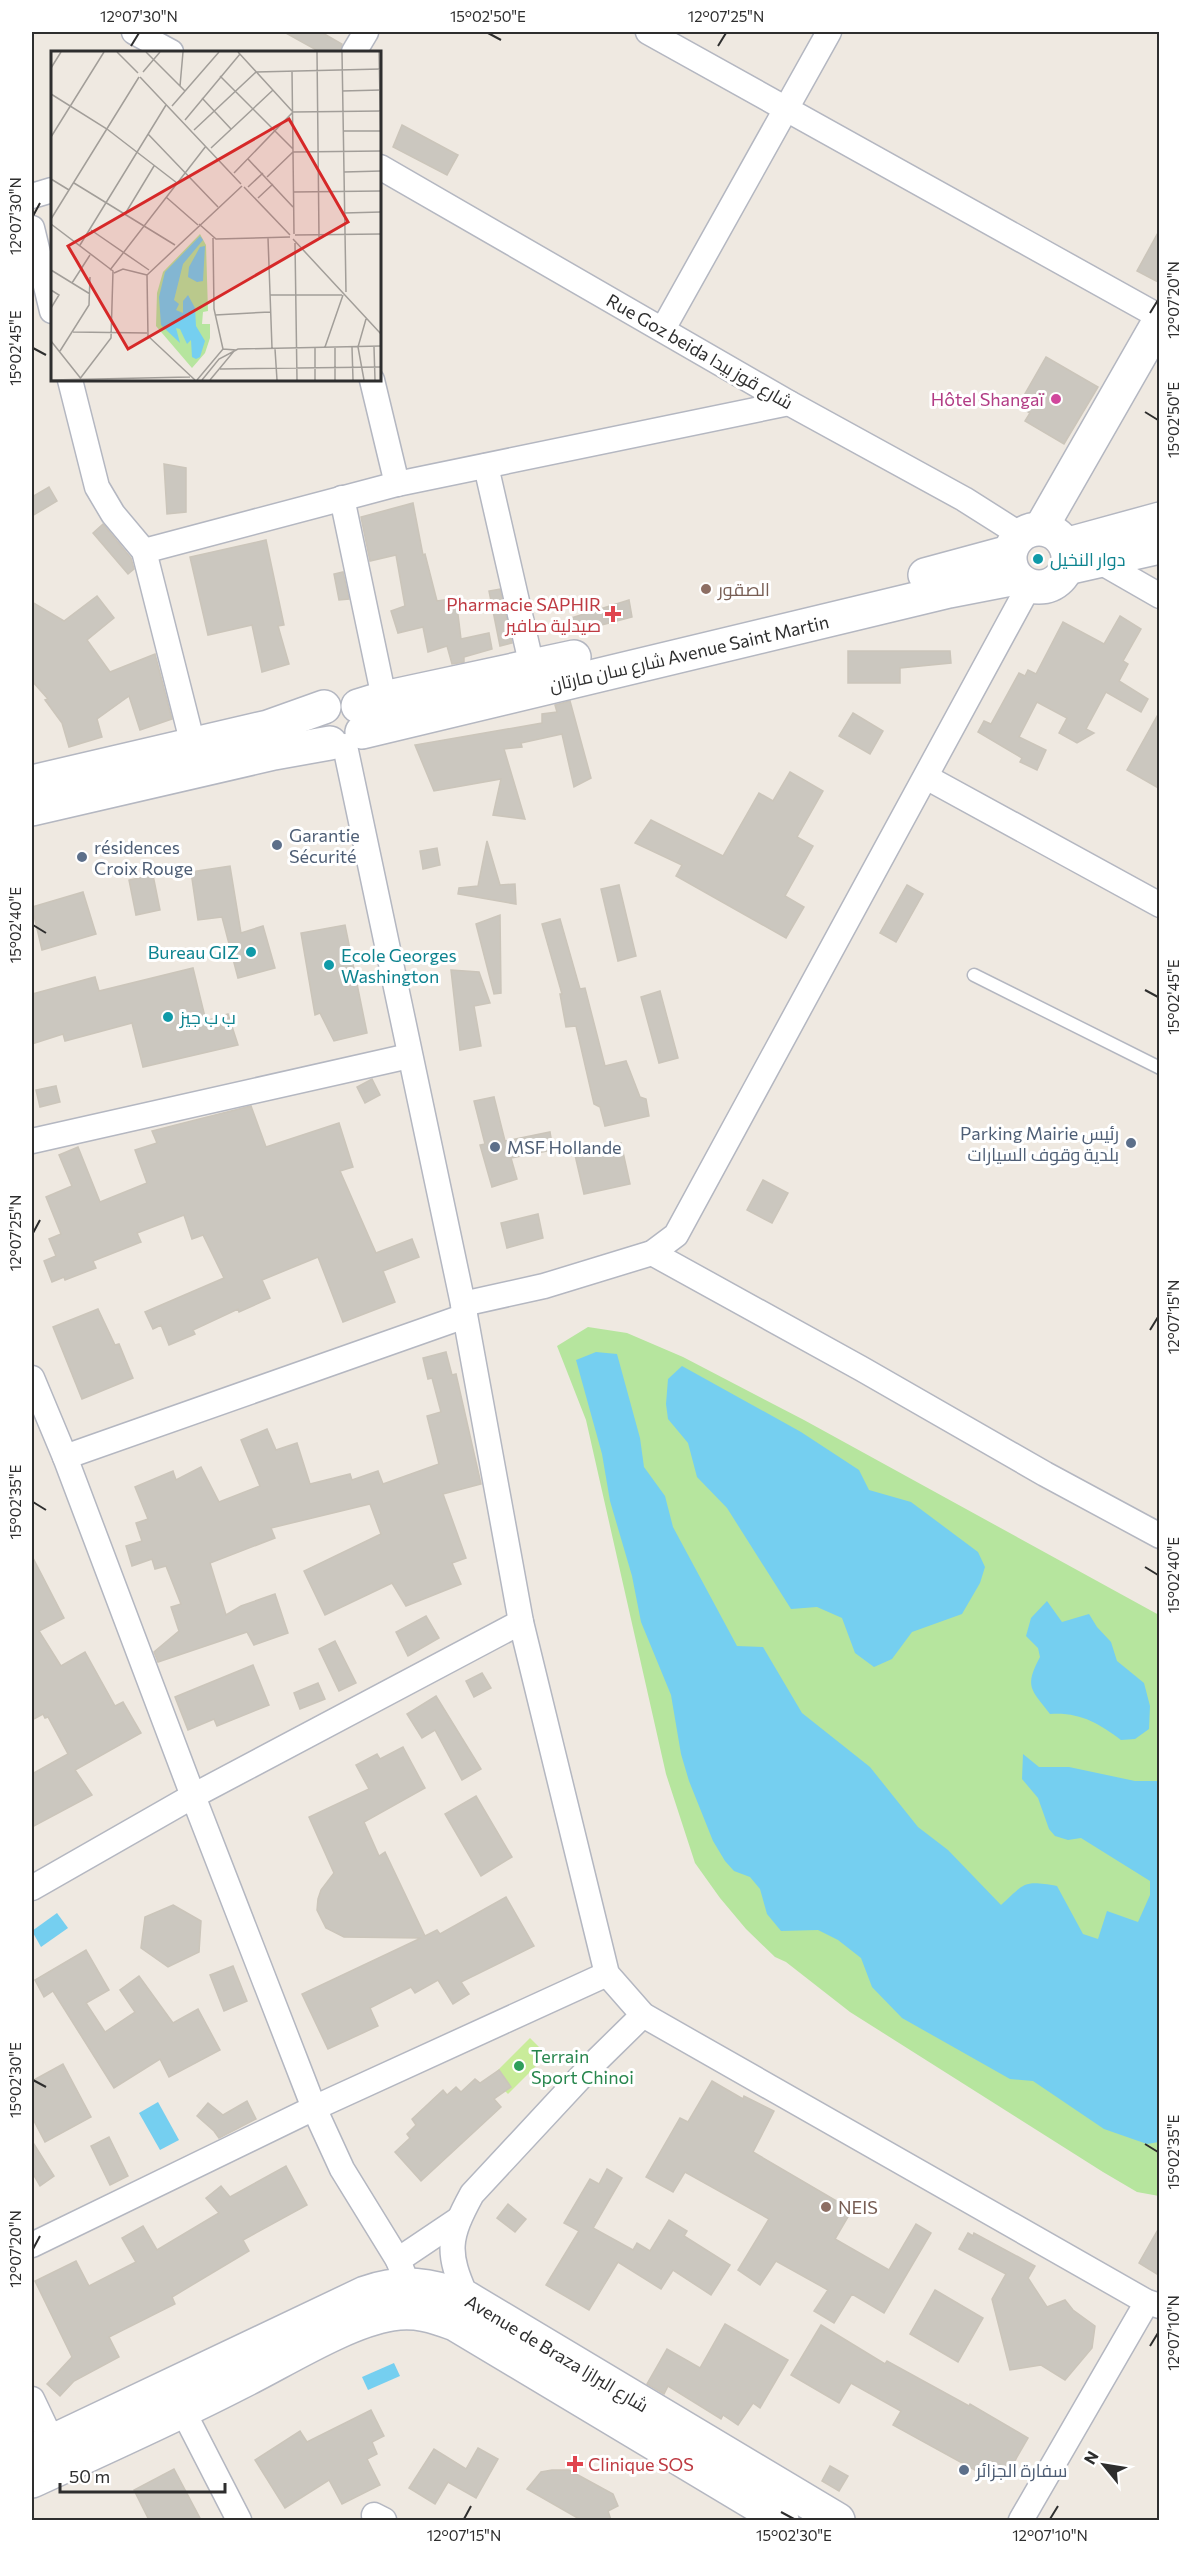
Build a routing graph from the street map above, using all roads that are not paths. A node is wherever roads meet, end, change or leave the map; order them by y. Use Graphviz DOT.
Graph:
graph roads {
  1 [pos="134,32"];
  2 [pos="366,32"];
  3 [pos="648,32"];
  4 [pos="829,32"];
  5 [pos="169,51"];
  6 [pos="355,51"];
  7 [pos="786,109"];
  8 [pos="381,168"];
  9 [pos="51,190"];
  10 [pos="32,196"];
  11 [pos="32,228"];
  12 [pos="51,307"];
  13 [pos="1160,318"];
  14 [pos="663,329"];
  15 [pos="1160,365"];
  16 [pos="70,381"];
  17 [pos="372,381"];
  18 [pos="789,403"];
  19 [pos="486,466"];
  20 [pos="397,484"];
  21 [pos="342,498"];
  22 [pos="1160,519"];
  23 [pos="1160,547"];
  24 [pos="144,551"];
  25 [pos="1039,554"];
  26 [pos="1099,561"];
  27 [pos="1160,596"];
  28 [pos="532,667"];
  29 [pos="356,725"];
  30 [pos="193,745"];
  31 [pos="926,777"];
  32 [pos="32,782"];
  33 [pos="32,809"];
  34 [pos="1160,905"];
  35 [pos="974,975"];
  36 [pos="409,1056"];
  37 [pos="1160,1068"];
  38 [pos="32,1140"];
  39 [pos="652,1253"];
  40 [pos="464,1310"];
  41 [pos="32,1378"];
  42 [pos="65,1458"];
  43 [pos="1160,1536"];
  44 [pos="521,1622"];
  45 [pos="192,1796"];
  46 [pos="32,1888"];
  47 [pos="607,1974"];
  48 [pos="643,2015"];
  49 [pos="314,2108"];
  50 [pos="459,2218"];
  51 [pos="32,2246"];
  52 [pos="408,2286"];
  53 [pos="467,2298"];
  54 [pos="1153,2304"];
  55 [pos="32,2400"];
  56 [pos="183,2411"];
  57 [pos="42,2446"];
  58 [pos="32,2481"];
  59 [pos="239,2520"];
  60 [pos="782,2520"];
  61 [pos="838,2520"];
  62 [pos="1021,2520"];
  1 -- 5 [label="street"];
  2 -- 6 [label="street"];
  3 -- 7 [label="street"];
  4 -- 7 [label="street"];
  7 -- 13 [label="street"];
  7 -- 14 [label="street"];
  8 -- 14 [label="street, Rue Goz beida شارع قوز بيدا"];
  9 -- 10 [label="street"];
  11 -- 12 [label="street"];
  13 -- 25 [label="main road"];
  14 -- 18 [label="street, Rue Goz beida شارع قوز بيدا"];
  15 -- 25 [label="main road"];
  16 -- 24 [label="street"];
  17 -- 20 [label="street"];
  18 -- 19 [label="street"];
  18 -- 25 [label="street, Rue Goz beida شارع قوز بيدا"];
  19 -- 20 [label="street"];
  19 -- 28 [label="street"];
  20 -- 21 [label="street"];
  21 -- 24 [label="street"];
  21 -- 29 [label="street"];
  22 -- 25 [label="main road, شارع سان مارتان Avenue Saint Martin"];
  23 -- 26 [label="main road, شارع سان مارتان Avenue Saint Martin"];
  24 -- 30 [label="street"];
  25 -- 26 [label="main road, شارع سان مارتان Avenue Saint Martin"];
  25 -- 28 [label="main road, شارع سان مارتان Avenue Saint Martin"];
  25 -- 29 [label="main road, شارع سان مارتان Avenue Saint Martin"];
  25 -- 31 [label="street"];
  26 -- 27 [label="street"];
  28 -- 29 [label="main road, شارع سان مارتان Avenue Saint Martin"];
  29 -- 30 [label="main road"];
  29 -- 33 [label="main road, شارع سان مارتان Avenue Saint Martin"];
  29 -- 36 [label="street"];
  30 -- 32 [label="main road"];
  31 -- 34 [label="street"];
  31 -- 39 [label="street"];
  35 -- 37 [label="lane"];
  36 -- 38 [label="street"];
  36 -- 40 [label="street"];
  39 -- 40 [label="street"];
  39 -- 43 [label="street"];
  40 -- 42 [label="street"];
  40 -- 44 [label="street"];
  41 -- 42 [label="street"];
  42 -- 45 [label="street"];
  44 -- 45 [label="street"];
  44 -- 47 [label="street"];
  45 -- 46 [label="street"];
  45 -- 49 [label="street"];
  47 -- 48 [label="street"];
  47 -- 49 [label="street"];
  48 -- 50 [label="street"];
  48 -- 54 [label="street"];
  49 -- 51 [label="street"];
  49 -- 52 [label="street"];
  50 -- 52 [label="street"];
  50 -- 53 [label="street"];
  52 -- 53 [label="main road, Avenue de Braza شارع البرازا"];
  52 -- 56 [label="main road, Avenue de Braza شارع البرازا"];
  52 -- 57 [label="main road, Avenue de Braza شارع البرازا"];
  52 -- 60 [label="main road, Avenue de Braza شارع البرازا"];
  53 -- 61 [label="main road, Avenue de Braza شارع البرازا"];
  54 -- 62 [label="street"];
  55 -- 57 [label="street"];
  56 -- 58 [label="main road, Avenue de Braza شارع البرازا"];
  56 -- 59 [label="street"];
}
